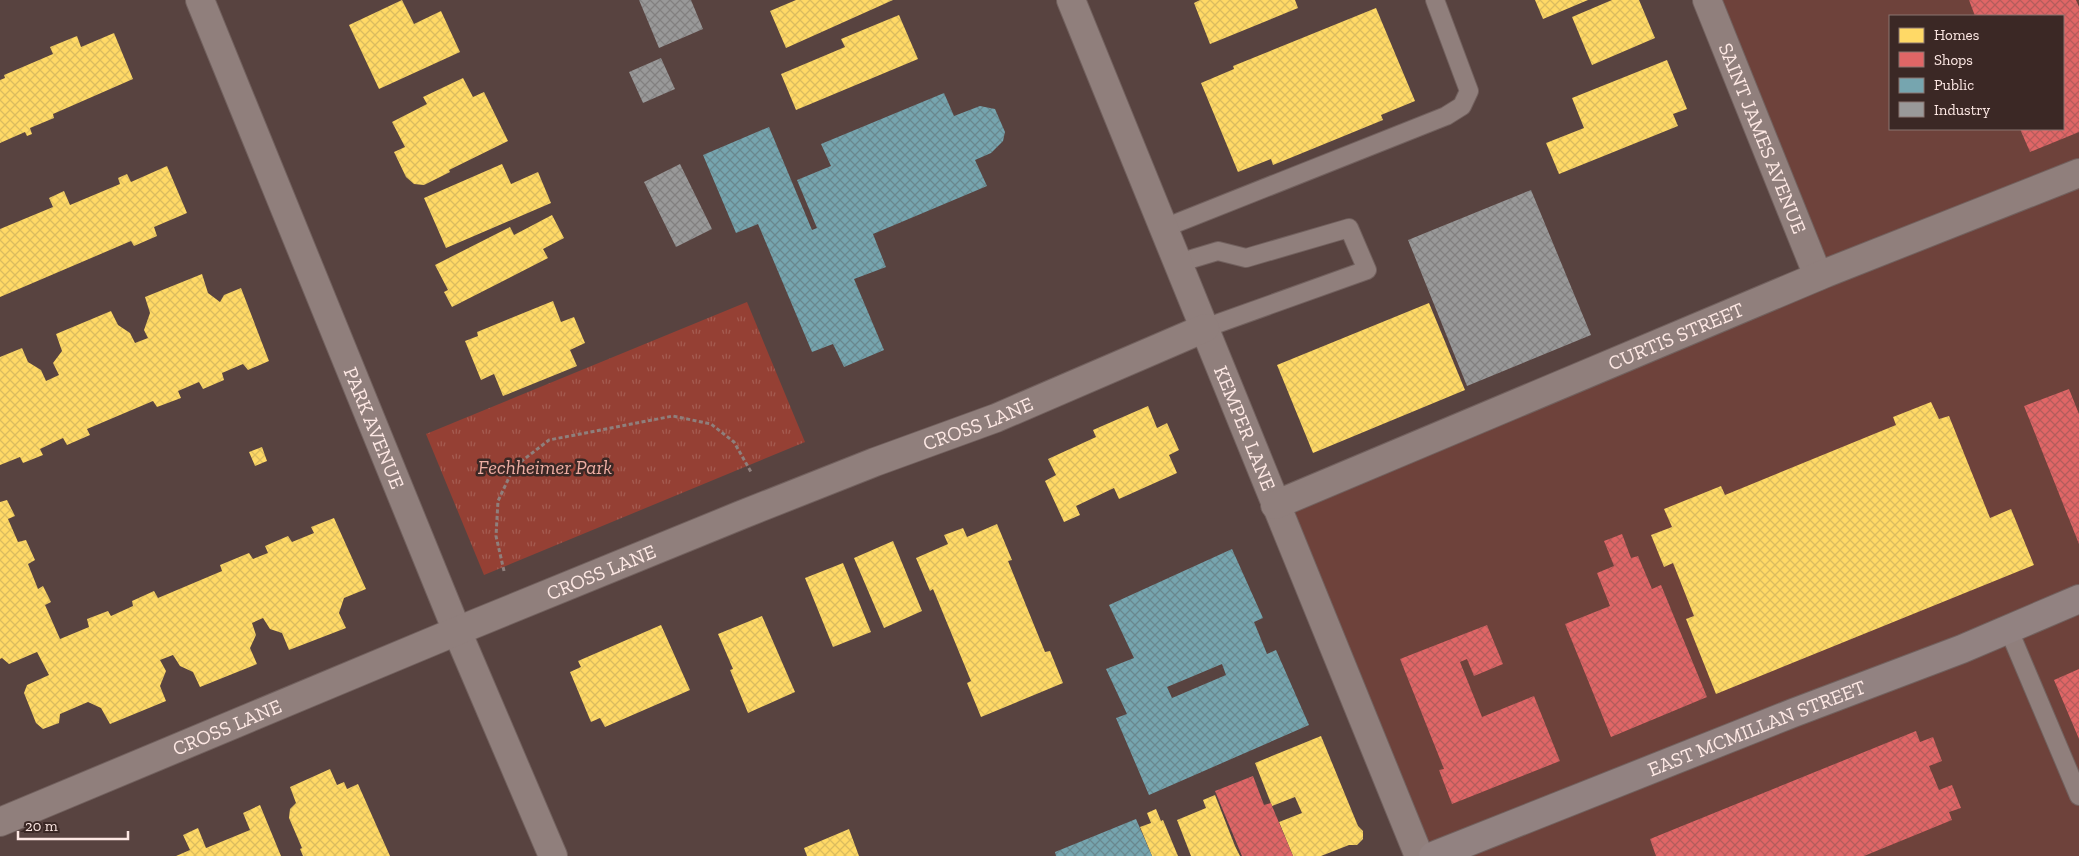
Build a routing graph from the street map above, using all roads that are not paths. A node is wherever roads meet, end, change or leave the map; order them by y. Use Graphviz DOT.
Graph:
graph roads {
  1 [pos="200,0"];
  2 [pos="1071,0"];
  3 [pos="1435,0"];
  4 [pos="1707,0"];
  5 [pos="2079,173"];
  6 [pos="1164,228"];
  7 [pos="1178,263"];
  8 [pos="1818,276"];
  9 [pos="1205,328"];
  10 [pos="1275,504"];
  11 [pos="2079,599"];
  12 [pos="2008,628"];
  13 [pos="457,631"];
  14 [pos="2079,796"];
  15 [pos="0,822"];
  16 [pos="553,856"];
  17 [pos="1419,856"];
  18 [pos="1433,856"];
  1 -- 13 [label="street, PARK AVENUE"];
  2 -- 6 [label="street, KEMPER LANE"];
  3 -- 6 [label="lane"];
  4 -- 8 [label="street, SAINT JAMES AVENUE"];
  5 -- 8 [label="street, CURTIS STREET"];
  6 -- 7 [label="street, KEMPER LANE"];
  7 -- 9 [label="street, KEMPER LANE"];
  7 -- 9 [label="lane"];
  8 -- 10 [label="street, CURTIS STREET"];
  9 -- 10 [label="street, KEMPER LANE"];
  9 -- 13 [label="street, CROSS LANE"];
  10 -- 17 [label="street, KEMPER LANE"];
  11 -- 12 [label="main road, EAST MCMILLAN STREET"];
  12 -- 14 [label="lane"];
  12 -- 18 [label="main road, EAST MCMILLAN STREET"];
  13 -- 15 [label="street, CROSS LANE"];
  13 -- 16 [label="street, PARK AVENUE"];
}
